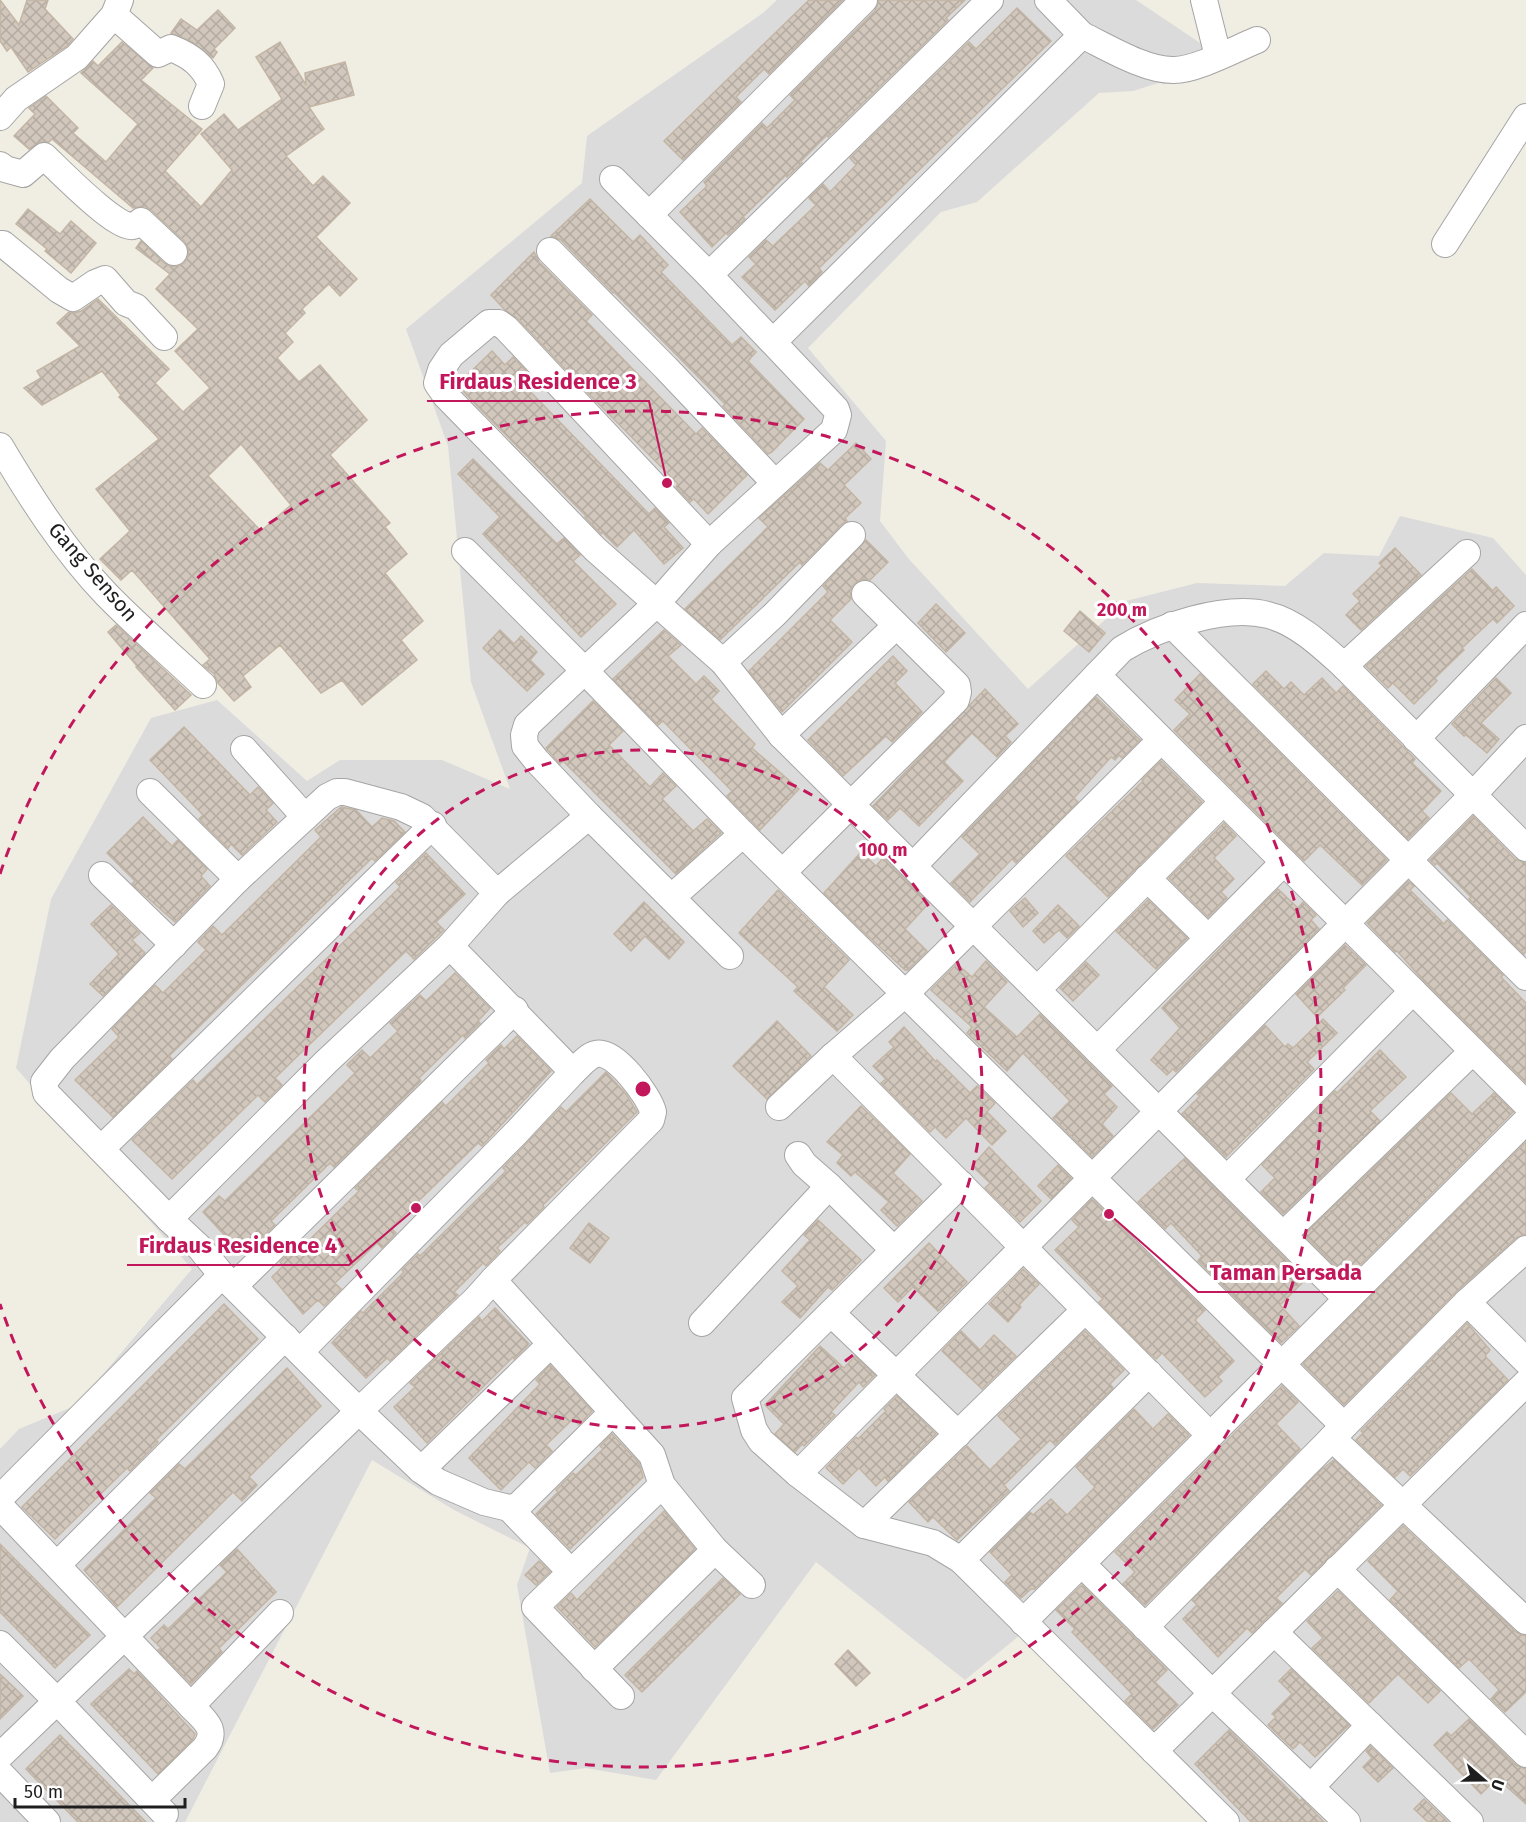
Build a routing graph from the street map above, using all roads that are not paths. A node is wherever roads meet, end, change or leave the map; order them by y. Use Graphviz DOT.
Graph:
graph roads {
  1 [pos="864,0"];
  2 [pos="990,0"];
  3 [pos="1048,0"];
  4 [pos="1204,0"];
  5 [pos="117,7"];
  6 [pos="1082,35"];
  7 [pos="1257,40"];
  8 [pos="1218,56"];
  9 [pos="202,106"];
  10 [pos="0,117"];
  11 [pos="1526,117"];
  12 [pos="0,165"];
  13 [pos="613,179"];
  14 [pos="650,215"];
  15 [pos="0,244"];
  16 [pos="1445,244"];
  17 [pos="550,251"];
  18 [pos="174,252"];
  19 [pos="710,275"];
  20 [pos="164,337"];
  21 [pos="773,342"];
  22 [pos="0,446"];
  23 [pos="774,483"];
  24 [pos="852,535"];
  25 [pos="709,544"];
  26 [pos="465,551"];
  27 [pos="1467,553"];
  28 [pos="865,594"];
  29 [pos="657,603"];
  30 [pos="1172,625"];
  31 [pos="1526,625"];
  32 [pos="896,626"];
  33 [pos="723,662"];
  34 [pos="1344,666"];
  35 [pos="584,670"];
  36 [pos="1097,675"];
  37 [pos="203,685"];
  38 [pos="782,735"];
  39 [pos="1526,738"];
  40 [pos="1161,740"];
  41 [pos="1416,740"];
  42 [pos="244,749"];
  43 [pos="150,792"];
  44 [pos="1472,796"];
  45 [pos="1223,802"];
  46 [pos="850,804"];
  47 [pos="588,816"];
  48 [pos="305,817"];
  49 [pos="433,825"];
  50 [pos="743,834"];
  51 [pos="1526,848"];
  52 [pos="1408,861"];
  53 [pos="1284,862"];
  54 [pos="913,866"];
  55 [pos="783,872"];
  56 [pos="102,875"];
  57 [pos="1147,878"];
  58 [pos="238,879"];
  59 [pos="497,893"];
  60 [pos="672,897"];
  61 [pos="1345,923"];
  62 [pos="973,927"];
  63 [pos="1208,938"];
  64 [pos="174,945"];
  65 [pos="450,946"];
  66 [pos="730,956"];
  67 [pos="1526,977"];
  68 [pos="1037,990"];
  69 [pos="1413,991"];
  70 [pos="906,993"];
  71 [pos="515,1010"];
  72 [pos="1097,1050"];
  73 [pos="1473,1051"];
  74 [pos="833,1056"];
  75 [pos="573,1072"];
  76 [pos="1526,1104"];
  77 [pos="779,1107"];
  78 [pos="1159,1111"];
  79 [pos="1526,1121"];
  80 [pos="102,1148"];
  81 [pos="798,1155"];
  82 [pos="1093,1178"];
  83 [pos="1227,1179"];
  84 [pos="961,1184"];
  85 [pos="829,1186"];
  86 [pos="169,1219"];
  87 [pos="1283,1236"];
  88 [pos="1023,1248"];
  89 [pos="1526,1249"];
  90 [pos="894,1250"];
  91 [pos="493,1280"];
  92 [pos="228,1281"];
  93 [pos="1347,1299"];
  94 [pos="1467,1302"];
  95 [pos="1085,1310"];
  96 [pos="831,1313"];
  97 [pos="702,1323"];
  98 [pos="292,1344"];
  99 [pos="551,1344"];
  100 [pos="1526,1360"];
  101 [pos="1281,1364"];
  102 [pos="1149,1373"];
  103 [pos="897,1375"];
  104 [pos="1526,1383"];
  105 [pos="359,1411"];
  106 [pos="613,1412"];
  107 [pos="1338,1432"];
  108 [pos="958,1434"];
  109 [pos="1210,1435"];
  110 [pos="421,1470"];
  111 [pos="798,1474"];
  112 [pos="662,1485"];
  113 [pos="0,1498"];
  114 [pos="1403,1505"];
  115 [pos="0,1506"];
  116 [pos="509,1508"];
  117 [pos="864,1525"];
  118 [pos="715,1550"];
  119 [pos="961,1560"];
  120 [pos="1082,1564"];
  121 [pos="57,1565"];
  122 [pos="1337,1569"];
  123 [pos="572,1572"];
  124 [pos="752,1585"];
  125 [pos="280,1613"];
  126 [pos="1526,1621"];
  127 [pos="1023,1622"];
  128 [pos="1145,1627"];
  129 [pos="1274,1632"];
  130 [pos="125,1636"];
  131 [pos="0,1644"];
  132 [pos="594,1669"];
  133 [pos="1212,1693"];
  134 [pos="621,1696"];
  135 [pos="57,1701"];
  136 [pos="191,1706"];
  137 [pos="1370,1725"];
  138 [pos="1154,1751"];
  139 [pos="1526,1754"];
  140 [pos="0,1756"];
  141 [pos="0,1773"];
  142 [pos="1311,1787"];
  143 [pos="47,1822"];
  144 [pos="1226,1822"];
  145 [pos="1347,1822"];
  146 [pos="1470,1822"];
  1 -- 14 [label="street"];
  2 -- 19 [label="street"];
  3 -- 6 [label="street"];
  4 -- 8 [label="street"];
  5 -- 9 [label="street"];
  5 -- 10 [label="street"];
  6 -- 8 [label="street"];
  6 -- 21 [label="street"];
  7 -- 8 [label="street"];
  11 -- 16 [label="street"];
  12 -- 18 [label="street"];
  13 -- 14 [label="street"];
  14 -- 19 [label="street"];
  15 -- 20 [label="street"];
  17 -- 23 [label="street"];
  19 -- 21 [label="street"];
  21 -- 23 [label="street"];
  22 -- 37 [label="street, Gang Senson"];
  23 -- 25 [label="street"];
  24 -- 33 [label="street"];
  25 -- 29 [label="street"];
  25 -- 29 [label="street"];
  26 -- 35 [label="street"];
  27 -- 34 [label="street"];
  28 -- 32 [label="street"];
  29 -- 33 [label="street"];
  29 -- 35 [label="street"];
  30 -- 34 [label="street"];
  30 -- 36 [label="street"];
  30 -- 52 [label="street"];
  31 -- 41 [label="street"];
  32 -- 38 [label="street"];
  32 -- 46 [label="street"];
  33 -- 38 [label="street"];
  34 -- 41 [label="street"];
  35 -- 47 [label="street"];
  35 -- 50 [label="street"];
  36 -- 40 [label="street"];
  36 -- 54 [label="street"];
  38 -- 46 [label="street"];
  39 -- 44 [label="street"];
  40 -- 45 [label="street"];
  40 -- 62 [label="street"];
  41 -- 44 [label="street"];
  42 -- 48 [label="street"];
  43 -- 58 [label="street"];
  44 -- 51 [label="street"];
  44 -- 52 [label="street"];
  45 -- 53 [label="street"];
  45 -- 57 [label="street"];
  46 -- 54 [label="street"];
  46 -- 55 [label="street"];
  47 -- 59 [label="street"];
  47 -- 60 [label="street"];
  48 -- 49 [label="street"];
  48 -- 58 [label="street"];
  49 -- 59 [label="street"];
  49 -- 80 [label="street"];
  50 -- 55 [label="street"];
  50 -- 60 [label="street"];
  52 -- 61 [label="street"];
  52 -- 67 [label="street"];
  53 -- 61 [label="street"];
  53 -- 63 [label="street"];
  54 -- 62 [label="street"];
  55 -- 70 [label="street"];
  56 -- 64 [label="street"];
  57 -- 63 [label="street"];
  57 -- 68 [label="street"];
  58 -- 64 [label="street"];
  59 -- 65 [label="street"];
  60 -- 66 [label="street"];
  61 -- 69 [label="street"];
  61 -- 78 [label="street"];
  62 -- 68 [label="street"];
  62 -- 70 [label="street"];
  63 -- 72 [label="street"];
  64 -- 80 [label="street"];
  65 -- 71 [label="street"];
  65 -- 86 [label="street"];
  68 -- 72 [label="street"];
  69 -- 73 [label="street"];
  69 -- 83 [label="street"];
  70 -- 74 [label="street"];
  70 -- 82 [label="street"];
  71 -- 75 [label="street"];
  71 -- 92 [label="street"];
  72 -- 78 [label="street"];
  73 -- 76 [label="street"];
  73 -- 87 [label="street"];
  74 -- 77 [label="street"];
  74 -- 84 [label="street"];
  75 -- 91 [label="street"];
  75 -- 98 [label="street"];
  78 -- 82 [label="street"];
  78 -- 83 [label="street"];
  79 -- 93 [label="street"];
  80 -- 86 [label="street"];
  81 -- 85 [label="street"];
  82 -- 88 [label="street"];
  82 -- 101 [label="street"];
  83 -- 87 [label="street"];
  84 -- 88 [label="street"];
  84 -- 90 [label="street"];
  85 -- 90 [label="street"];
  85 -- 97 [label="street"];
  86 -- 92 [label="street"];
  87 -- 93 [label="street"];
  88 -- 95 [label="street"];
  88 -- 103 [label="street"];
  89 -- 94 [label="street"];
  90 -- 96 [label="street"];
  91 -- 99 [label="street"];
  91 -- 105 [label="street"];
  92 -- 98 [label="street"];
  92 -- 113 [label="street"];
  93 -- 101 [label="street"];
  94 -- 100 [label="street"];
  94 -- 107 [label="street"];
  95 -- 102 [label="street"];
  95 -- 108 [label="street"];
  96 -- 103 [label="street"];
  96 -- 111 [label="street"];
  98 -- 105 [label="street"];
  98 -- 121 [label="street"];
  99 -- 106 [label="street"];
  99 -- 110 [label="street"];
  101 -- 107 [label="street"];
  101 -- 109 [label="street"];
  102 -- 109 [label="street"];
  102 -- 119 [label="street"];
  103 -- 108 [label="street"];
  103 -- 111 [label="street"];
  104 -- 114 [label="street"];
  105 -- 110 [label="street"];
  105 -- 130 [label="street"];
  106 -- 112 [label="street"];
  106 -- 116 [label="street"];
  107 -- 114 [label="street"];
  107 -- 128 [label="street"];
  108 -- 117 [label="street"];
  109 -- 120 [label="street"];
  110 -- 116 [label="street"];
  111 -- 117 [label="street"];
  112 -- 118 [label="street"];
  112 -- 123 [label="street"];
  114 -- 122 [label="street"];
  114 -- 126 [label="street"];
  115 -- 121 [label="street"];
  116 -- 123 [label="street"];
  117 -- 119 [label="street"];
  118 -- 124 [label="street"];
  118 -- 132 [label="street"];
  119 -- 127 [label="street"];
  120 -- 127 [label="street"];
  120 -- 128 [label="street"];
  121 -- 130 [label="street"];
  122 -- 129 [label="street"];
  122 -- 139 [label="street"];
  123 -- 132 [label="street"];
  125 -- 136 [label="street"];
  127 -- 138 [label="street"];
  128 -- 133 [label="street"];
  129 -- 133 [label="street"];
  129 -- 137 [label="street"];
  130 -- 135 [label="street"];
  130 -- 136 [label="street"];
  131 -- 135 [label="street"];
  132 -- 134 [label="street"];
  133 -- 138 [label="street"];
  133 -- 142 [label="street"];
  135 -- 136 [label="street"];
  135 -- 140 [label="street"];
  137 -- 142 [label="street"];
  137 -- 146 [label="street"];
  138 -- 144 [label="street"];
  141 -- 143 [label="street"];
  142 -- 145 [label="street"];
}
